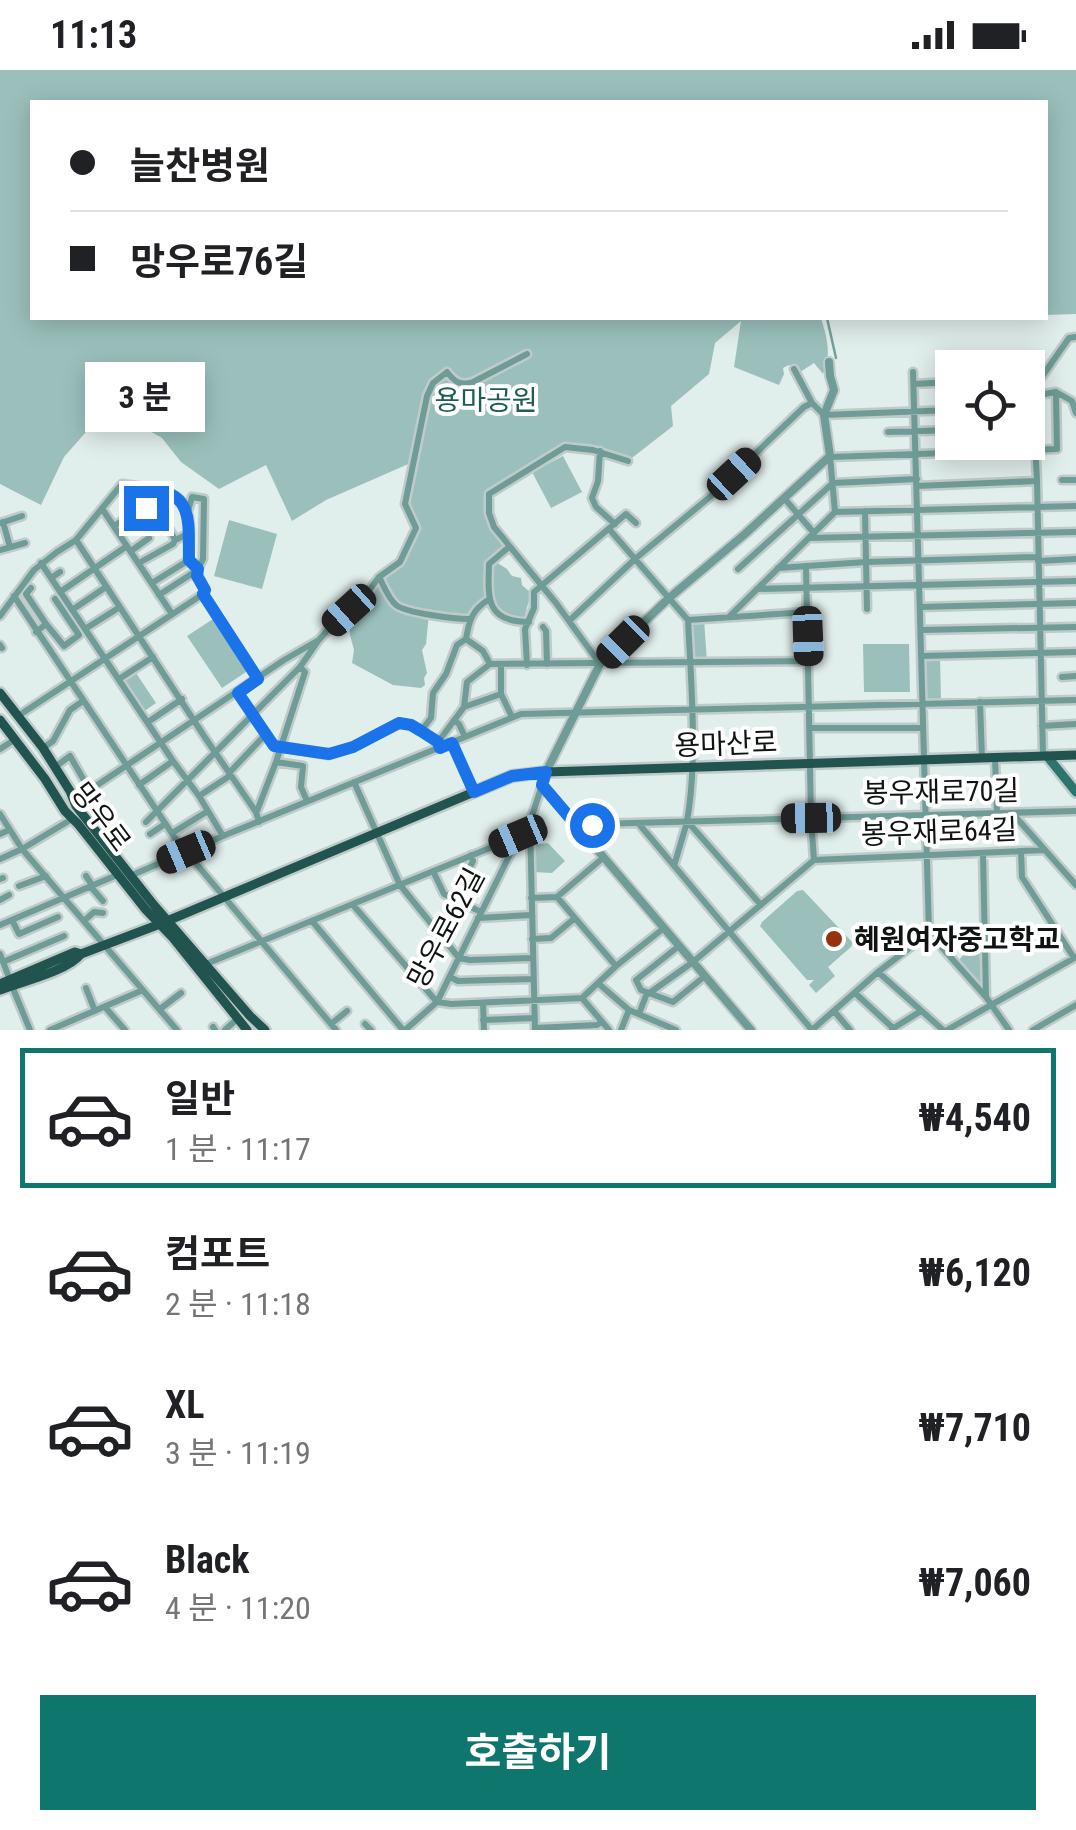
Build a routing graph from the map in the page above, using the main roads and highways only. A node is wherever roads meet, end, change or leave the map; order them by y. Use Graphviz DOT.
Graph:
graph roads {
  1 [pos="0,693"];
  2 [pos="0,720"];
  3 [pos="1076,755"];
  4 [pos="1045,756"];
  5 [pos="1076,792"];
  6 [pos="74,800"];
  7 [pos="60,803"];
  8 [pos="165,922"];
  9 [pos="81,954"];
  10 [pos="4,987"];
  11 [pos="247,1030"];
  12 [pos="265,1030"];
  1 -- 6 [label="main road, 망우로"];
  2 -- 7 [label="main road, 망우로"];
  3 -- 4 [label="main road, 용마산로"];
  4 -- 5 [label="main road"];
  4 -- 8 [label="main road, 용마산로"];
  6 -- 7 [label="main road"];
  6 -- 8 [label="main road, 망우로"];
  7 -- 8 [label="main road, 망우로"];
  8 -- 9 [label="main road, 용마산로"];
  8 -- 11 [label="main road, 망우로"];
  8 -- 12 [label="main road, 망우로"];
  9 -- 10 [label="main road, 용마산로"];
  9 -- 10 [label="main road, 용마산로"];
}
